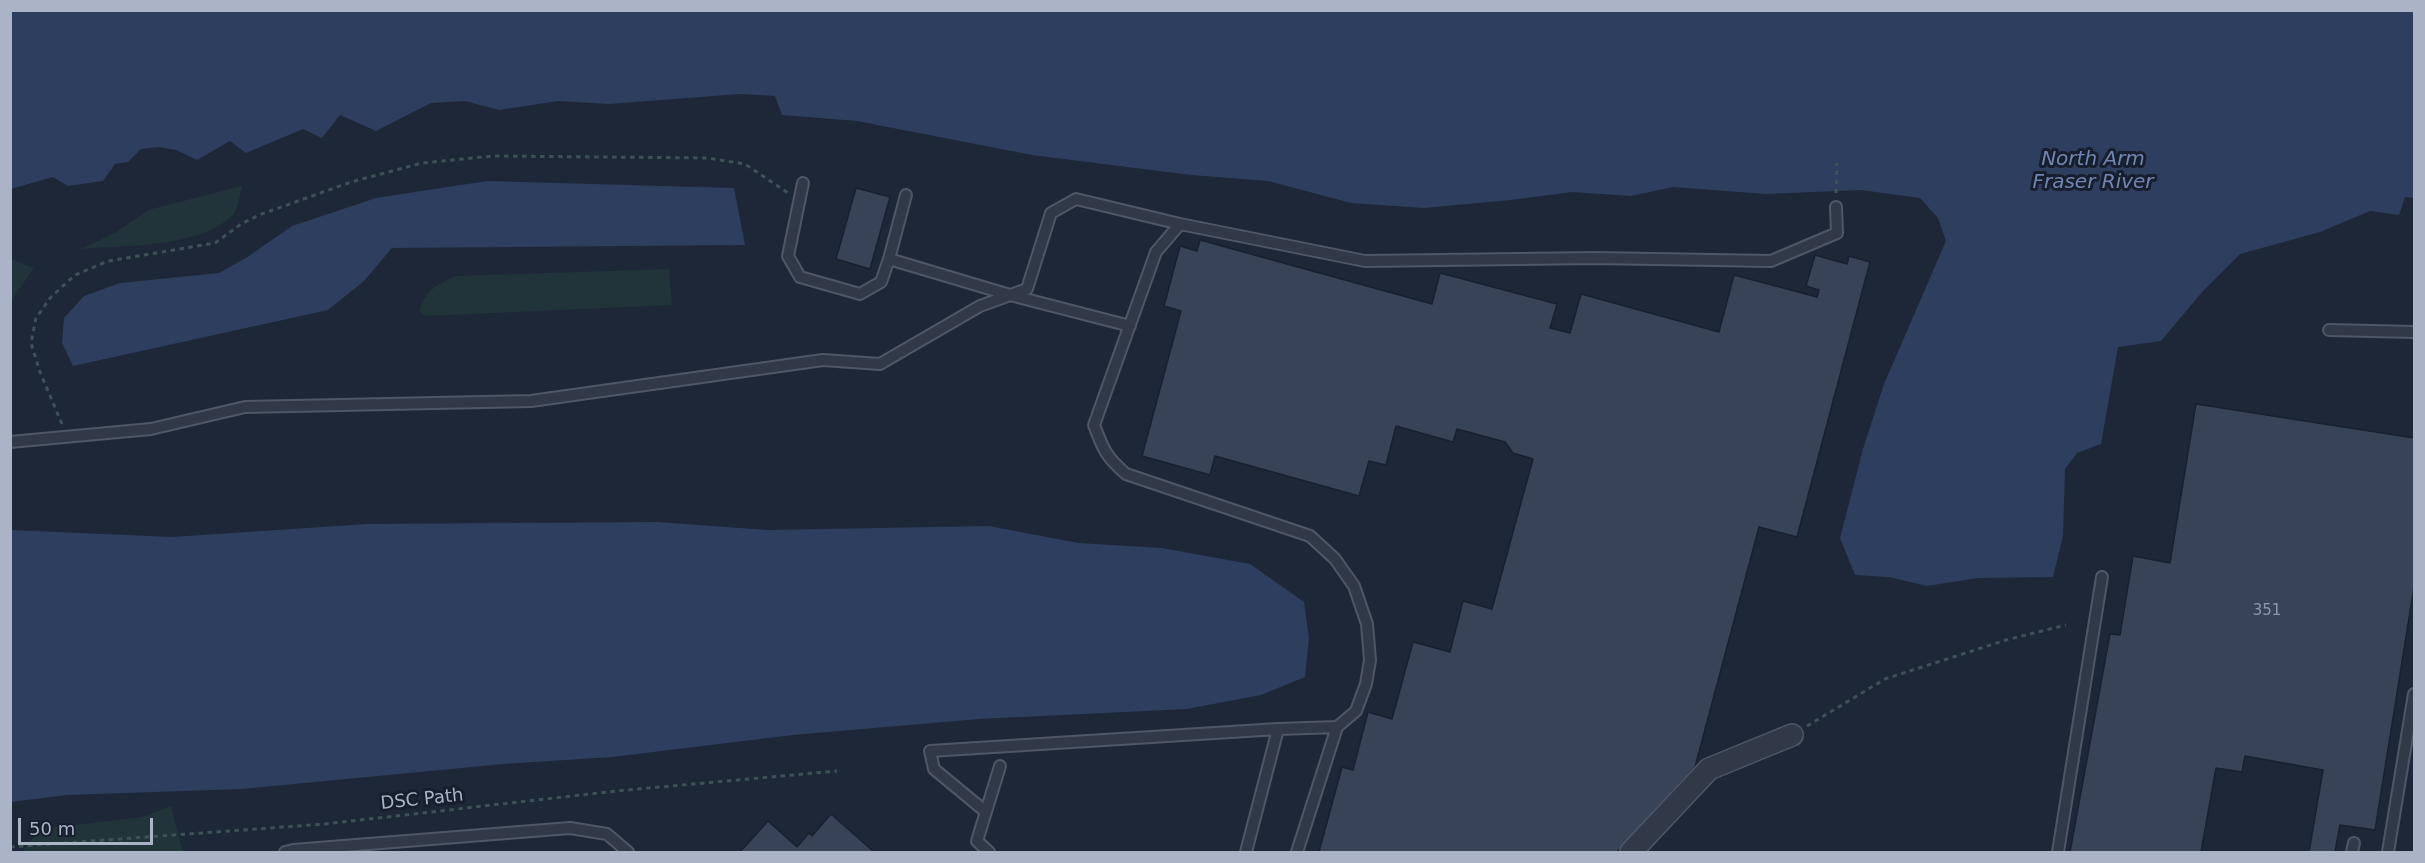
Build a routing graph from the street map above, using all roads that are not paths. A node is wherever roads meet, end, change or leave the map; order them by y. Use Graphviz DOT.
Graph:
graph roads {
  1 [pos="802,183"];
  2 [pos="906,195"];
  3 [pos="1836,207"];
  4 [pos="1180,224"];
  5 [pos="889,259"];
  6 [pos="1010,295"];
  7 [pos="1130,326"];
  8 [pos="2329,330"];
  9 [pos="2415,332"];
  10 [pos="10,442"];
  11 [pos="2102,577"];
  12 [pos="2415,694"];
  13 [pos="1337,727"];
  14 [pos="1278,729"];
  15 [pos="1792,735"];
  16 [pos="1000,766"];
  17 [pos="986,812"];
  18 [pos="285,852"];
  19 [pos="628,852"];
  20 [pos="989,852"];
  21 [pos="1246,852"];
  22 [pos="1297,852"];
  23 [pos="1631,852"];
  24 [pos="2058,852"];
  25 [pos="2388,852"];
  1 -- 5 [label="lane"];
  2 -- 5 [label="lane"];
  3 -- 4 [label="lane"];
  4 -- 6 [label="lane"];
  4 -- 7 [label="lane"];
  5 -- 6 [label="lane"];
  6 -- 7 [label="lane"];
  6 -- 10 [label="lane"];
  7 -- 13 [label="lane"];
  8 -- 9 [label="lane"];
  11 -- 24 [label="lane"];
  12 -- 25 [label="lane"];
  13 -- 14 [label="lane"];
  13 -- 22 [label="lane"];
  14 -- 17 [label="lane"];
  14 -- 21 [label="lane"];
  15 -- 23 [label="street"];
  16 -- 17 [label="lane"];
  17 -- 20 [label="lane"];
  18 -- 19 [label="lane"];
}
